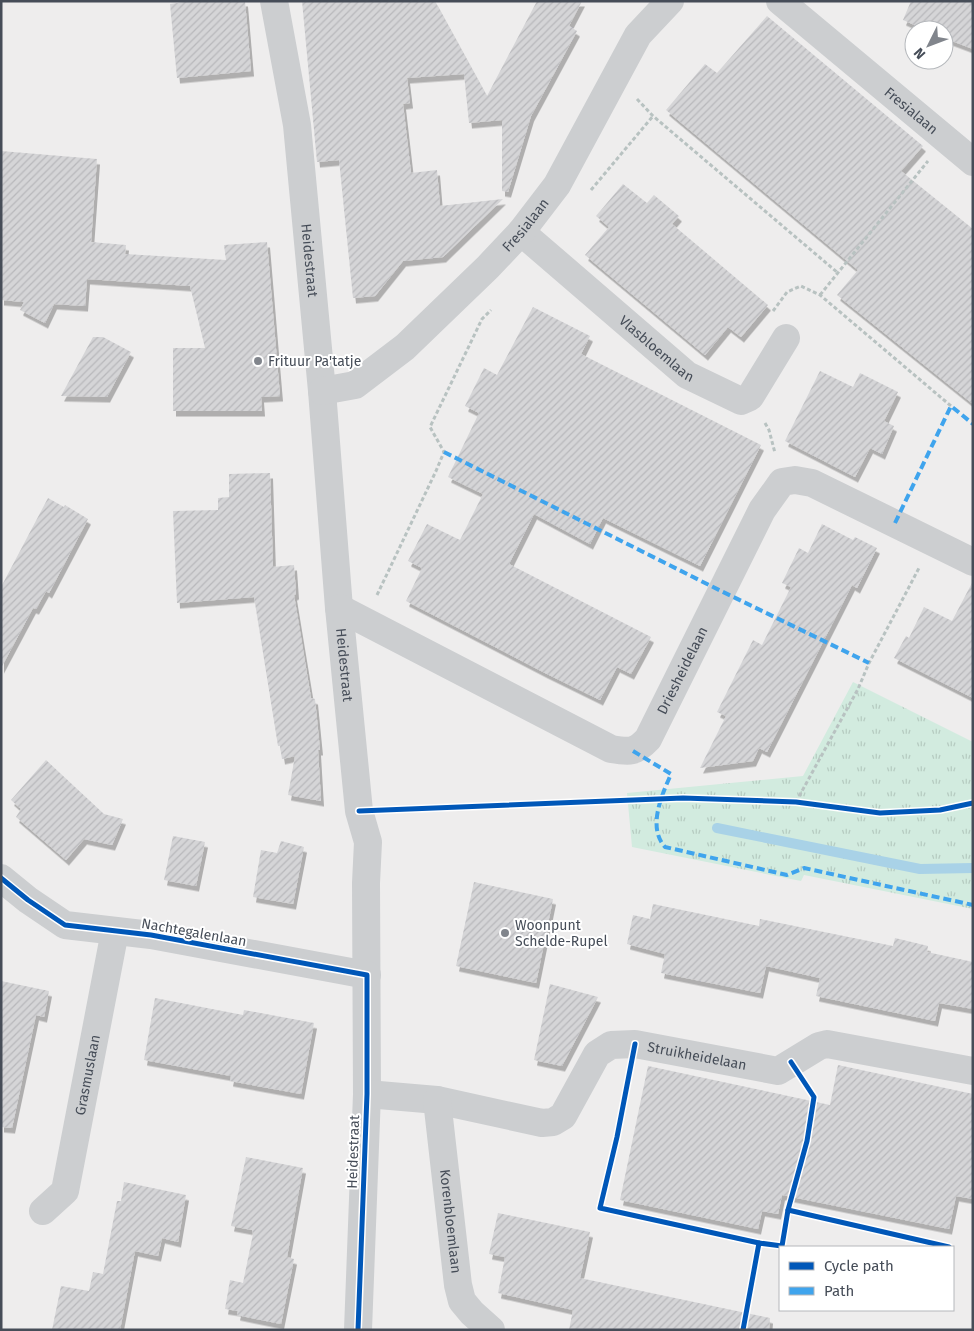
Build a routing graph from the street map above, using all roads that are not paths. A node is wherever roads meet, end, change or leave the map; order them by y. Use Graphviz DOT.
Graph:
graph roads {
  1 [pos="274,1"];
  2 [pos="670,1"];
  3 [pos="780,1"];
  4 [pos="973,162"];
  5 [pos="521,232"];
  6 [pos="786,338"];
  7 [pos="322,391"];
  8 [pos="973,562"];
  9 [pos="339,608"];
  10 [pos="1,878"];
  11 [pos="115,931"];
  12 [pos="367,975"];
  13 [pos="973,1071"];
  14 [pos="366,1094"];
  15 [pos="437,1100"];
  16 [pos="43,1211"];
  17 [pos="358,1330"];
  18 [pos="491,1330"];
  1 -- 7 [label="street, Heidestraat"];
  2 -- 5 [label="street, Fresialaan"];
  3 -- 4 [label="street, Fresialaan"];
  5 -- 6 [label="street, Vlasbloemlaan"];
  5 -- 7 [label="street, Fresialaan"];
  7 -- 9 [label="street, Heidestraat"];
  8 -- 9 [label="street, Driesheidelaan"];
  9 -- 12 [label="street, Heidestraat"];
  10 -- 11 [label="street, Nachtegalenlaan"];
  11 -- 12 [label="street, Nachtegalenlaan"];
  11 -- 16 [label="street, Grasmuslaan"];
  12 -- 14 [label="street, Heidestraat"];
  13 -- 15 [label="street, Struikheidelaan"];
  14 -- 15 [label="street, Struikheidelaan"];
  14 -- 17 [label="street, Heidestraat"];
  15 -- 18 [label="street, Korenbloemlaan"];
}
